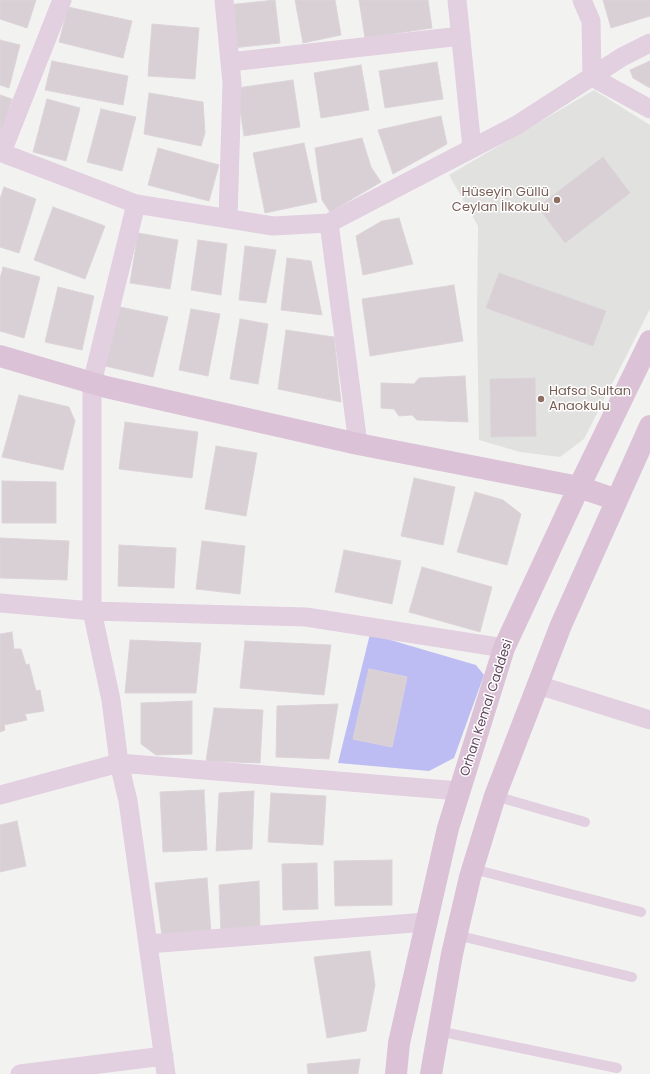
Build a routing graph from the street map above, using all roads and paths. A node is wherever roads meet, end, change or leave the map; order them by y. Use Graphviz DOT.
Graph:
graph roads {
  1 [pos="62,0"];
  2 [pos="224,0"];
  3 [pos="457,0"];
  4 [pos="582,0"];
  5 [pos="460,36"];
  6 [pos="650,43"];
  7 [pos="230,62"];
  8 [pos="592,77"];
  9 [pos="650,109"];
  10 [pos="472,148"];
  11 [pos="1,152"];
  12 [pos="136,204"];
  13 [pos="228,219"];
  14 [pos="329,223"];
  15 [pos="650,341"];
  16 [pos="0,356"];
  17 [pos="92,383"];
  18 [pos="650,426"];
  19 [pos="358,444"];
  20 [pos="578,487"];
  21 [pos="617,500"];
  22 [pos="0,603"];
  23 [pos="92,611"];
  24 [pos="504,648"];
  25 [pos="538,685"];
  26 [pos="650,720"];
  27 [pos="119,763"];
  28 [pos="459,792"];
  29 [pos="0,794"];
  30 [pos="495,796"];
  31 [pos="585,822"];
  32 [pos="472,869"];
  33 [pos="641,912"];
  34 [pos="426,922"];
  35 [pos="456,935"];
  36 [pos="148,944"];
  37 [pos="632,977"];
  38 [pos="438,1031"];
  39 [pos="165,1065"];
  40 [pos="617,1068"];
  41 [pos="66,1071"];
  42 [pos="20,1074"];
  43 [pos="396,1074"];
  44 [pos="431,1074"];
  1 -- 11 [label="street"];
  2 -- 7 [label="street"];
  3 -- 5 [label="street"];
  4 -- 8 [label="street"];
  5 -- 7 [label="street"];
  5 -- 10 [label="street"];
  6 -- 8 [label="street"];
  7 -- 13 [label="street"];
  8 -- 9 [label="street"];
  8 -- 10 [label="street"];
  10 -- 14 [label="street"];
  11 -- 12 [label="street"];
  12 -- 13 [label="street"];
  12 -- 17 [label="street"];
  13 -- 14 [label="street"];
  14 -- 19 [label="street"];
  15 -- 20 [label="main road, Orhan Kemal Caddesi"];
  16 -- 17 [label="main road"];
  17 -- 19 [label="main road"];
  17 -- 23 [label="street"];
  18 -- 21 [label="main road"];
  19 -- 20 [label="main road"];
  20 -- 21 [label="main road"];
  20 -- 24 [label="main road, Orhan Kemal Caddesi"];
  21 -- 25 [label="main road"];
  22 -- 23 [label="street"];
  23 -- 24 [label="street"];
  23 -- 27 [label="street"];
  24 -- 28 [label="main road, Orhan Kemal Caddesi"];
  25 -- 26 [label="street"];
  25 -- 30 [label="main road"];
  27 -- 28 [label="street"];
  27 -- 29 [label="street"];
  27 -- 36 [label="street"];
  28 -- 34 [label="main road, Orhan Kemal Caddesi"];
  30 -- 31 [label="lane"];
  30 -- 32 [label="main road"];
  32 -- 33 [label="lane"];
  32 -- 35 [label="main road"];
  34 -- 36 [label="street"];
  34 -- 43 [label="main road, Orhan Kemal Caddesi"];
  35 -- 37 [label="lane"];
  35 -- 38 [label="main road"];
  36 -- 39 [label="street"];
  38 -- 40 [label="lane"];
  38 -- 44 [label="main road"];
  39 -- 41 [label="street"];
  41 -- 42 [label="street"];
}
